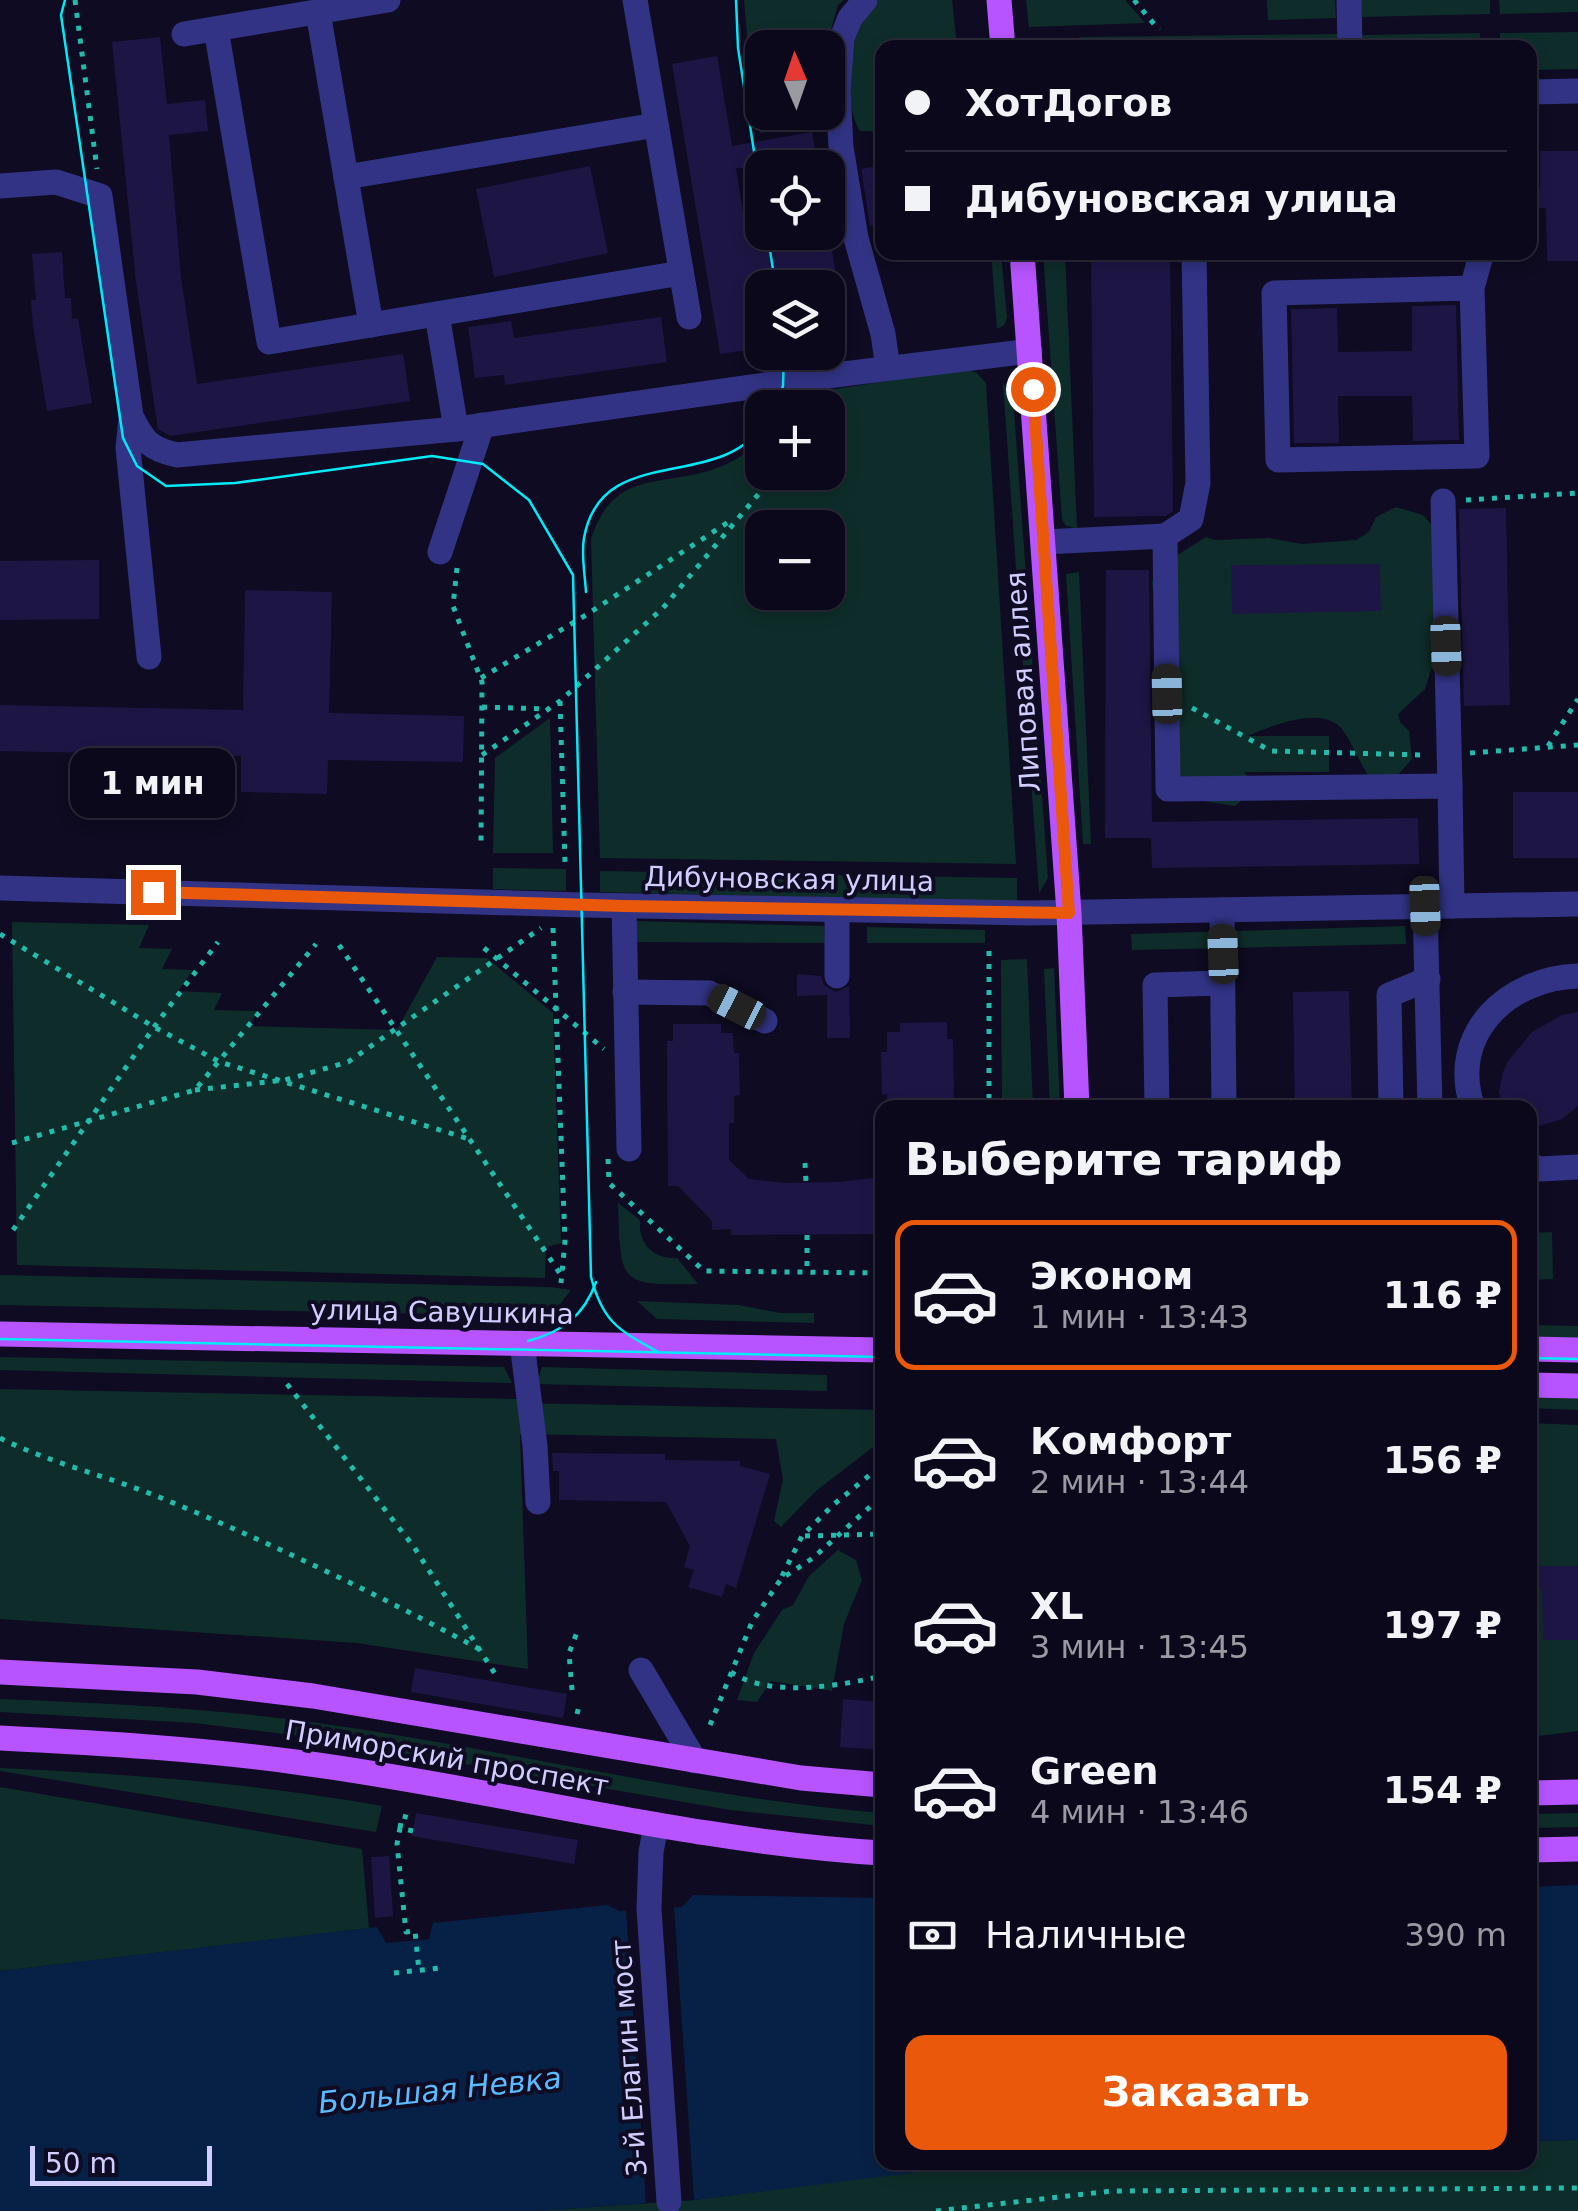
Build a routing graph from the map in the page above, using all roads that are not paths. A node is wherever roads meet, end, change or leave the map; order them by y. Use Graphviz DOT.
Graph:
graph roads {
  1 [pos="388,0"];
  2 [pos="635,0"];
  3 [pos="864,0"];
  4 [pos="999,0"];
  5 [pos="1349,0"];
  6 [pos="318,12"];
  7 [pos="216,29"];
  8 [pos="184,34"];
  9 [pos="1002,40"];
  10 [pos="1350,40"];
  11 [pos="1578,91"];
  12 [pos="1537,92"];
  13 [pos="656,125"];
  14 [pos="346,177"];
  15 [pos="0,186"];
  16 [pos="1023,260"];
  17 [pos="1194,260"];
  18 [pos="1480,260"];
  19 [pos="681,273"];
  20 [pos="1472,288"];
  21 [pos="436,314"];
  22 [pos="688,317"];
  23 [pos="371,325"];
  24 [pos="1030,351"];
  25 [pos="888,368"];
  26 [pos="132,416"];
  27 [pos="469,427"];
  28 [pos="1444,502"];
  29 [pos="1165,536"];
  30 [pos="1044,542"];
  31 [pos="449,555"];
  32 [pos="150,656"];
  33 [pos="1450,786"];
  34 [pos="0,888"];
  35 [pos="1578,904"];
  36 [pos="624,906"];
  37 [pos="1425,906"];
  38 [pos="1452,906"];
  39 [pos="837,910"];
  40 [pos="1222,910"];
  41 [pos="1069,913"];
  42 [pos="837,976"];
  43 [pos="1578,976"];
  44 [pos="1428,979"];
  45 [pos="1221,983"];
  46 [pos="625,992"];
  47 [pos="765,1021"];
  48 [pos="1077,1100"];
  49 [pos="1157,1100"];
  50 [pos="1224,1100"];
  51 [pos="1391,1100"];
  52 [pos="1430,1100"];
  53 [pos="1471,1100"];
  54 [pos="618,1148"];
  55 [pos="1537,1167"];
  56 [pos="1578,1167"];
  57 [pos="0,1334"];
  58 [pos="522,1343"];
  59 [pos="1537,1349"];
  60 [pos="875,1350"];
  61 [pos="1578,1350"];
  62 [pos="1537,1384"];
  63 [pos="1578,1386"];
  64 [pos="538,1502"];
  65 [pos="641,1670"];
  66 [pos="0,1672"];
  67 [pos="0,1738"];
  68 [pos="695,1761"];
  69 [pos="875,1784"];
  70 [pos="1578,1792"];
  71 [pos="1537,1794"];
  72 [pos="656,1824"];
  73 [pos="1578,1848"];
  74 [pos="1537,1850"];
  75 [pos="875,1852"];
  76 [pos="669,2202"];
  1 -- 6 [label="street"];
  2 -- 13 [label="street"];
  3 -- 25 [label="street"];
  4 -- 9 [label="main road"];
  5 -- 10 [label="street"];
  6 -- 7 [label="street"];
  6 -- 14 [label="street"];
  7 -- 8 [label="street"];
  7 -- 23 [label="street"];
  11 -- 12 [label="street"];
  13 -- 14 [label="street"];
  13 -- 19 [label="street"];
  14 -- 23 [label="street"];
  15 -- 26 [label="street"];
  16 -- 24 [label="main road, Липовая аллея"];
  17 -- 29 [label="street"];
  18 -- 20 [label="street"];
  19 -- 21 [label="street"];
  19 -- 22 [label="street"];
  20 -- 20 [label="street"];
  21 -- 23 [label="street"];
  21 -- 27 [label="street"];
  24 -- 25 [label="street"];
  24 -- 30 [label="main road, Липовая аллея"];
  25 -- 27 [label="street"];
  26 -- 27 [label="street"];
  26 -- 32 [label="street"];
  27 -- 31 [label="street"];
  28 -- 33 [label="street"];
  29 -- 30 [label="street"];
  29 -- 33 [label="street"];
  30 -- 41 [label="main road, Липовая аллея"];
  33 -- 38 [label="street"];
  34 -- 36 [label="street, Дибуновская улица"];
  35 -- 38 [label="street, Дибуновская улица"];
  36 -- 39 [label="street, Дибуновская улица"];
  36 -- 46 [label="street"];
  37 -- 38 [label="street, Дибуновская улица"];
  37 -- 40 [label="street, Дибуновская улица"];
  37 -- 44 [label="street"];
  39 -- 41 [label="street, Дибуновская улица"];
  39 -- 42 [label="street"];
  40 -- 41 [label="street, Дибуновская улица"];
  40 -- 45 [label="street"];
  41 -- 48 [label="main road, Липовая аллея"];
  43 -- 53 [label="street"];
  44 -- 51 [label="street"];
  44 -- 52 [label="street"];
  45 -- 49 [label="street"];
  45 -- 50 [label="street"];
  46 -- 47 [label="street"];
  46 -- 54 [label="street"];
  55 -- 56 [label="street"];
  57 -- 58 [label="main road, улица Савушкина"];
  58 -- 60 [label="main road, улица Савушкина"];
  58 -- 64 [label="street"];
  59 -- 61 [label="main road"];
  62 -- 63 [label="main road"];
  65 -- 68 [label="street"];
  66 -- 68 [label="main road, Приморский проспект"];
  67 -- 72 [label="main road, Приморский проспект"];
  68 -- 69 [label="main road, Приморский проспект"];
  70 -- 71 [label="main road"];
  72 -- 75 [label="main road, Приморский проспект"];
  72 -- 76 [label="street, 3-й Елагин мост"];
  73 -- 74 [label="main road"];
}
